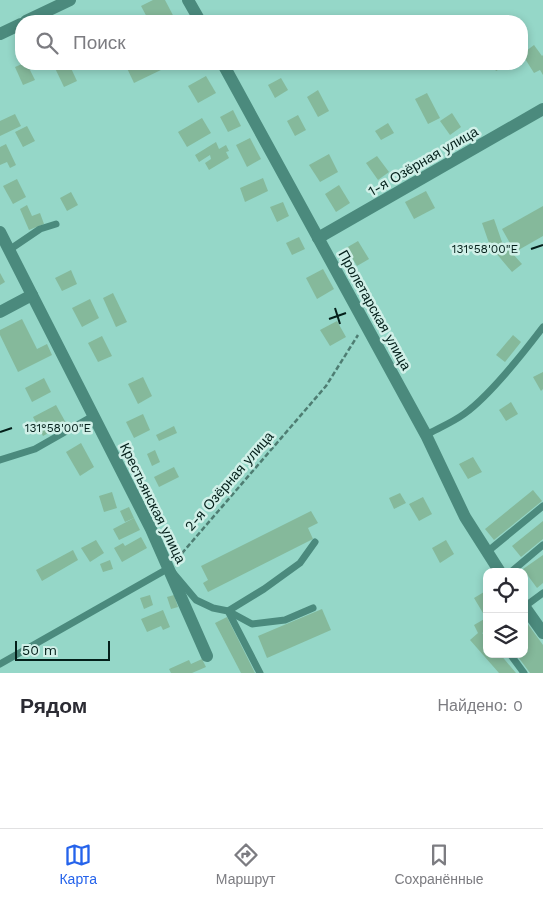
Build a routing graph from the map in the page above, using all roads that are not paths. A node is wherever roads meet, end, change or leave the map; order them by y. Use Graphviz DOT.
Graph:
graph roads {
  1 [pos="70,0"];
  2 [pos="188,0"];
  3 [pos="39,15"];
  4 [pos="197,15"];
  5 [pos="15,27"];
  6 [pos="0,34"];
  7 [pos="226,70"];
  8 [pos="543,109"];
  9 [pos="56,224"];
  10 [pos="0,232"];
  11 [pos="318,238"];
  12 [pos="9,250"];
  13 [pos="32,295"];
  14 [pos="0,312"];
  15 [pos="543,327"];
  16 [pos="93,416"];
  17 [pos="426,435"];
  18 [pos="0,460"];
  19 [pos="543,506"];
  20 [pos="315,542"];
  21 [pos="543,545"];
  22 [pos="487,552"];
  23 [pos="169,568"];
  24 [pos="497,568"];
  25 [pos="516,568"];
  26 [pos="543,593"];
  27 [pos="528,604"];
  28 [pos="313,608"];
  29 [pos="228,611"];
  30 [pos="528,612"];
  31 [pos="543,633"];
  32 [pos="207,656"];
  33 [pos="513,658"];
  34 [pos="0,664"];
  35 [pos="260,673"];
  36 [pos="524,673"];
  1 -- 3 [label="street"];
  2 -- 4 [label="street"];
  5 -- 6 [label="street"];
  7 -- 11 [label="street, Пролетарская улица"];
  8 -- 11 [label="street, 1-я Озёрная улица"];
  9 -- 12 [label="lane"];
  10 -- 12 [label="street, Крестьянская улица"];
  11 -- 17 [label="street, Пролетарская улица"];
  12 -- 13 [label="street, Крестьянская улица"];
  13 -- 14 [label="street"];
  13 -- 16 [label="street, Крестьянская улица"];
  15 -- 17 [label="lane"];
  16 -- 18 [label="lane"];
  16 -- 23 [label="street, Крестьянская улица"];
  17 -- 22 [label="street, Пролетарская улица"];
  19 -- 22 [label="lane"];
  20 -- 29 [label="lane"];
  21 -- 25 [label="lane"];
  22 -- 24 [label="street, Пролетарская улица"];
  23 -- 29 [label="lane"];
  23 -- 32 [label="street, Крестьянская улица"];
  23 -- 34 [label="lane"];
  26 -- 27 [label="lane"];
  28 -- 29 [label="lane"];
  29 -- 35 [label="lane"];
  30 -- 31 [label="street"];
  33 -- 36 [label="lane"];
}
